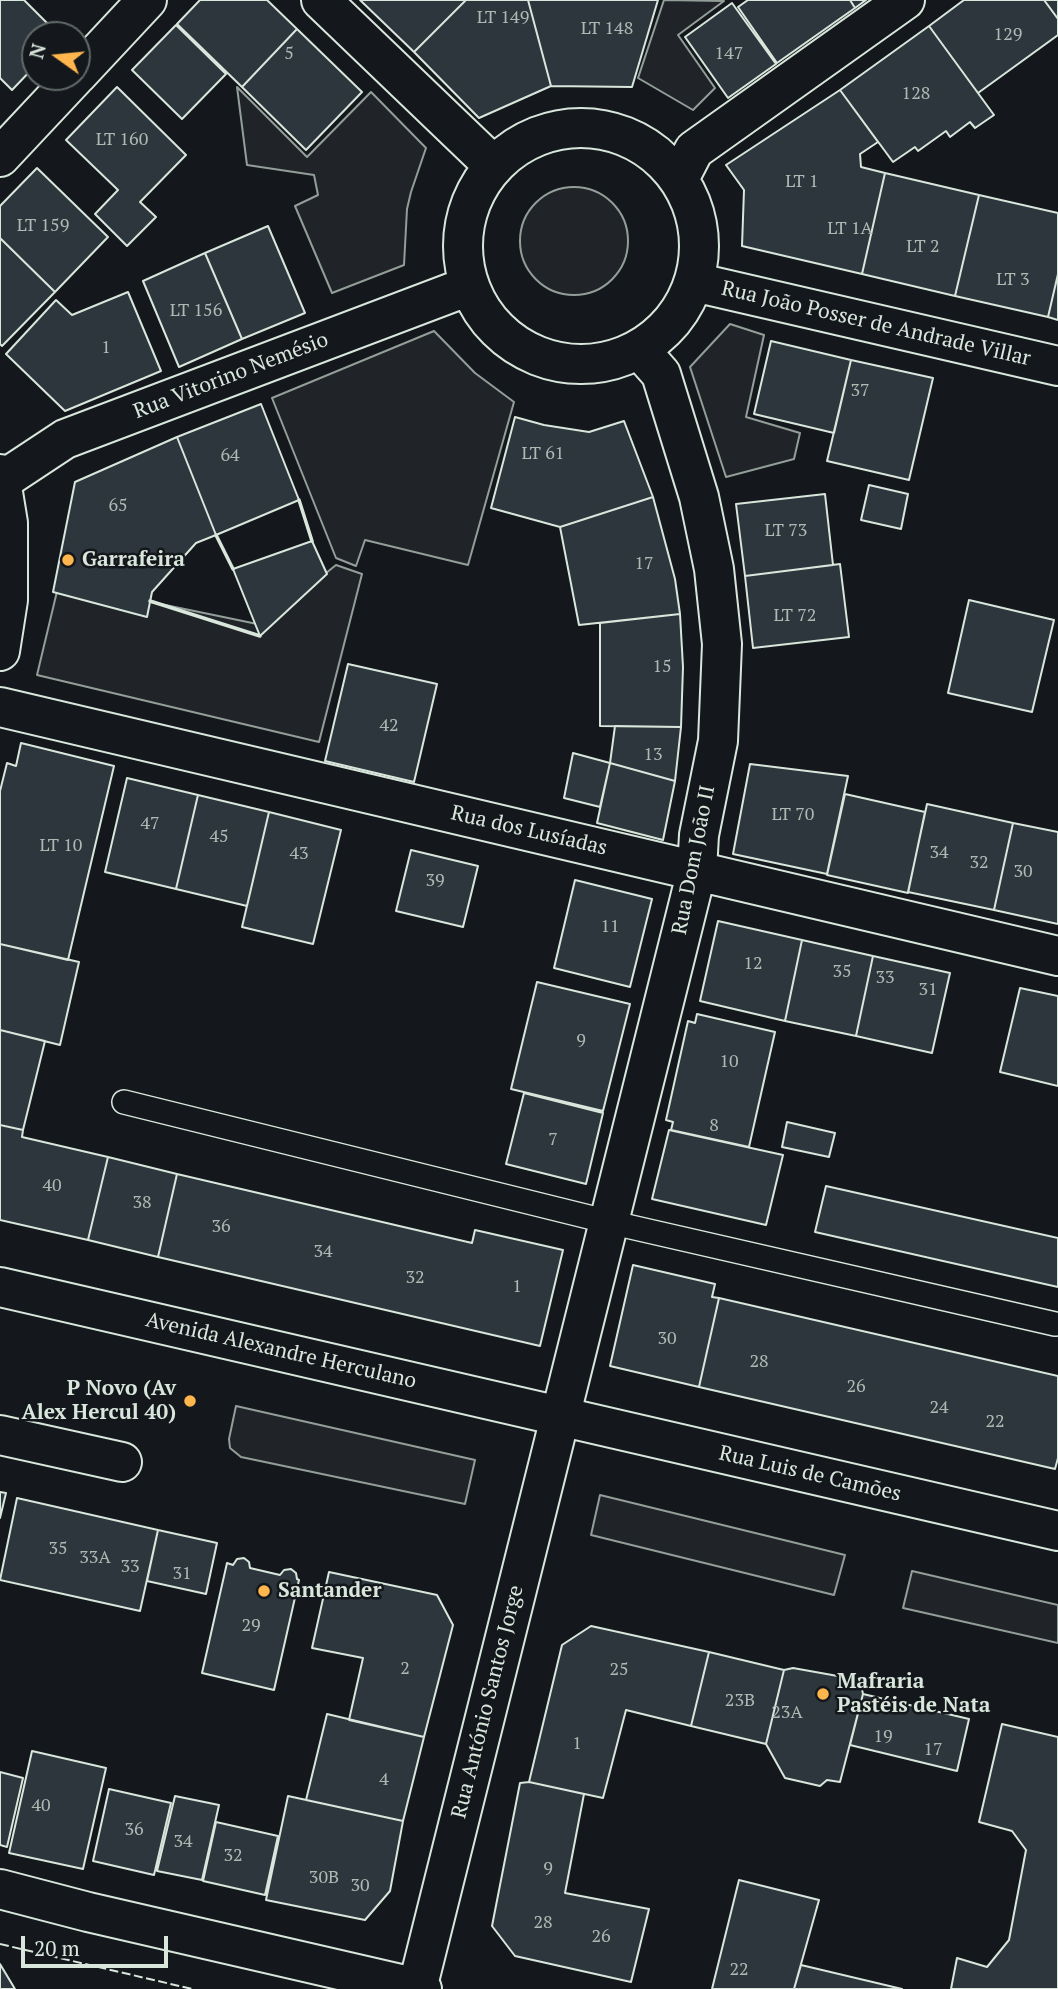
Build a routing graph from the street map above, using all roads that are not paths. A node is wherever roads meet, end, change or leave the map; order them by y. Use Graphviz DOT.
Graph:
graph roads {
  1 [pos="147,0"];
  2 [pos="321,0"];
  3 [pos="905,0"];
  4 [pos="91,60"];
  5 [pos="62,91"];
  6 [pos="0,158"];
  7 [pos="494,165"];
  8 [pos="679,179"];
  9 [pos="694,282"];
  10 [pos="469,285"];
  11 [pos="639,349"];
  12 [pos="1058,366"];
  13 [pos="0,480"];
  14 [pos="4,596"];
  15 [pos="0,651"];
  16 [pos="0,707"];
  17 [pos="697,870"];
  18 [pos="1058,956"];
  19 [pos="124,1102"];
  20 [pos="609,1222"];
  21 [pos="0,1287"];
  22 [pos="1055,1324"];
  23 [pos="561,1416"];
  24 [pos="0,1436"];
  25 [pos="122,1462"];
  26 [pos="1058,1531"];
  27 [pos="0,1889"];
  28 [pos="419,1989"];
  1 -- 4 [label="street"];
  2 -- 7 [label="street"];
  3 -- 8 [label="street"];
  5 -- 6 [label="street"];
  7 -- 8 [label="street"];
  7 -- 10 [label="street"];
  8 -- 9 [label="street"];
  9 -- 11 [label="street"];
  9 -- 12 [label="street, Rua João Posser de Andrade Villar"];
  10 -- 11 [label="street"];
  10 -- 13 [label="street, Rua Vitorino Nemésio"];
  11 -- 17 [label="street, Rua Dom João II"];
  13 -- 14 [label="street"];
  14 -- 15 [label="street"];
  16 -- 17 [label="street, Rua dos Lusíadas"];
  17 -- 18 [label="street, Rua dos Lusíadas"];
  17 -- 20 [label="street, Rua Dom João II"];
  19 -- 20 [label="lane"];
  20 -- 22 [label="lane"];
  20 -- 23 [label="street, Rua Dom João II"];
  21 -- 23 [label="street, Avenida Alexandre Herculano"];
  23 -- 26 [label="street, Rua Luis de Camões"];
  23 -- 28 [label="street, Rua António Santos Jorge"];
  24 -- 25 [label="street"];
  27 -- 28 [label="street"];
}
